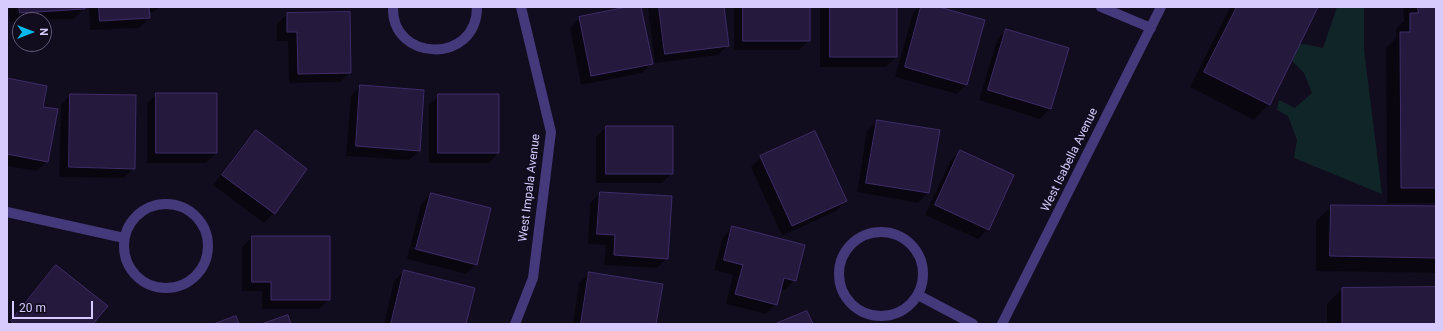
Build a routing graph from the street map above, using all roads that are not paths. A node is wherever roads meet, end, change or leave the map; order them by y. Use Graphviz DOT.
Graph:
graph roads {
  1 [pos="393,7"];
  2 [pos="476,7"];
  3 [pos="521,7"];
  4 [pos="1101,7"];
  5 [pos="1161,7"];
  6 [pos="1151,28"];
  7 [pos="7,212"];
  8 [pos="124,238"];
  9 [pos="918,295"];
  10 [pos="515,324"];
  11 [pos="973,324"];
  12 [pos="1002,324"];
  1 -- 2 [label="street"];
  3 -- 10 [label="street, West Impala Avenue"];
  4 -- 6 [label="street"];
  5 -- 6 [label="street, West Isabella Avenue"];
  6 -- 12 [label="street, West Isabella Avenue"];
  7 -- 8 [label="street"];
  8 -- 8 [label="street"];
  9 -- 9 [label="street"];
  9 -- 11 [label="street"];
}
